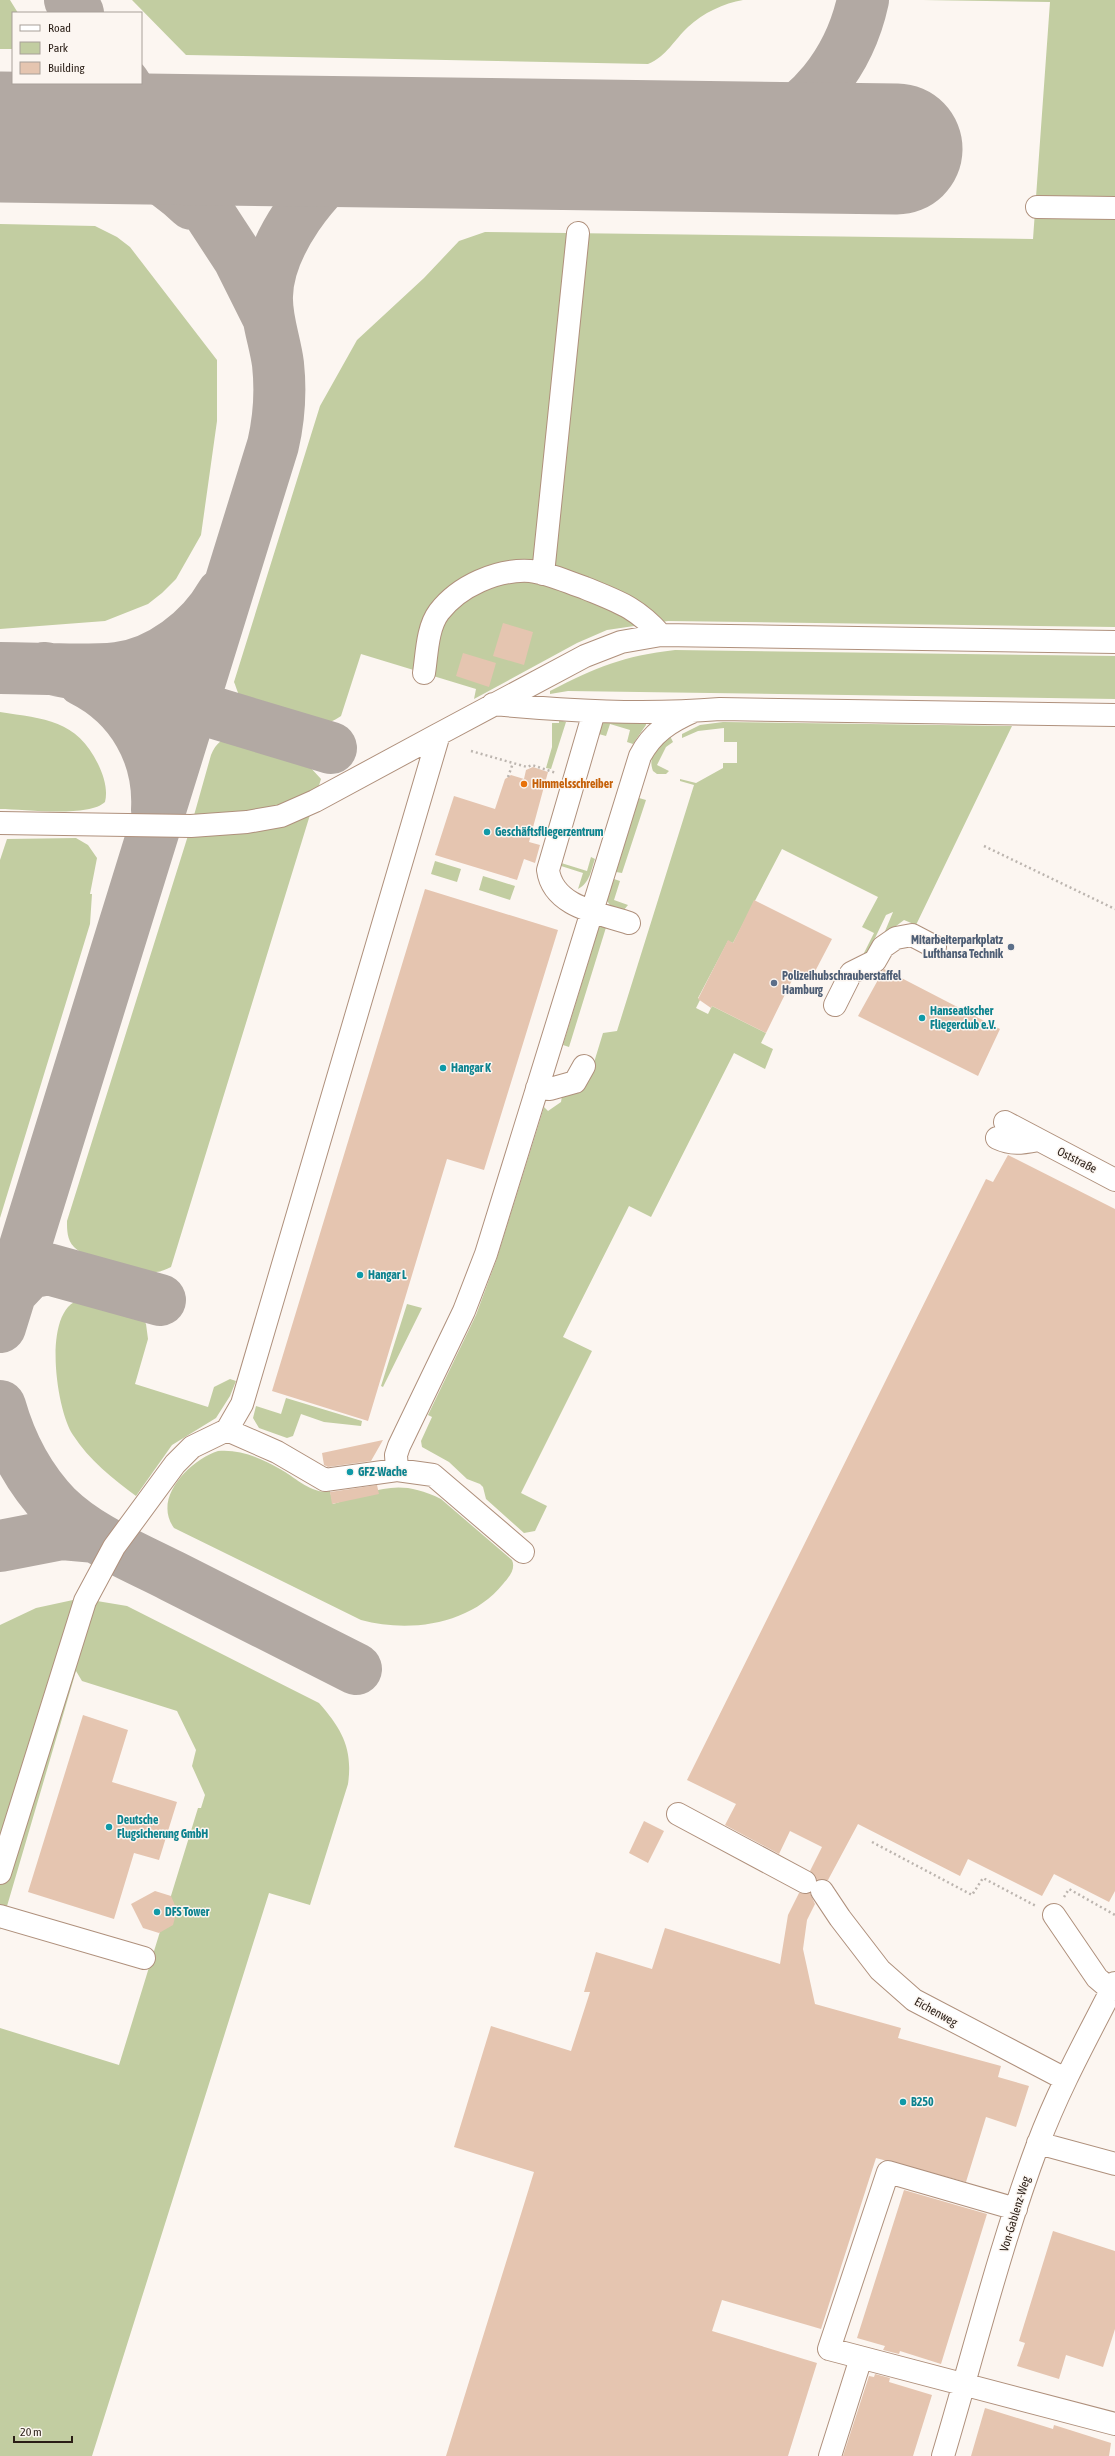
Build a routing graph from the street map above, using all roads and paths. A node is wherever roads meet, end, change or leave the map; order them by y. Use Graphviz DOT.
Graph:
graph roads {
  1 [pos="1037,207"];
  2 [pos="1115,208"];
  3 [pos="578,233"];
  4 [pos="543,574"];
  5 [pos="661,635"];
  6 [pos="1115,642"];
  7 [pos="424,673"];
  8 [pos="493,704"];
  9 [pos="694,711"];
  10 [pos="594,712"];
  11 [pos="1115,715"];
  12 [pos="439,734"];
  13 [pos="471,751"];
  14 [pos="513,763"];
  15 [pos="551,771"];
  16 [pos="508,777"];
  17 [pos="0,823"];
  18 [pos="984,846"];
  19 [pos="592,910"];
  20 [pos="1115,910"];
  21 [pos="629,922"];
  22 [pos="935,947"];
  23 [pos="835,1005"];
  24 [pos="584,1066"];
  25 [pos="537,1088"];
  26 [pos="1001,1130"];
  27 [pos="1115,1180"];
  28 [pos="227,1430"];
  29 [pos="397,1470"];
  30 [pos="523,1552"];
  31 [pos="678,1814"];
  32 [pos="872,1842"];
  33 [pos="0,1873"];
  34 [pos="1115,1914"];
  35 [pos="1054,1915"];
  36 [pos="0,1916"];
  37 [pos="144,1958"];
  38 [pos="1113,1987"];
  39 [pos="1065,2079"];
  40 [pos="1038,2143"];
  41 [pos="1115,2164"];
  42 [pos="1016,2209"];
  43 [pos="861,2358"];
  44 [pos="965,2383"];
  45 [pos="1115,2424"];
  46 [pos="830,2456"];
  47 [pos="943,2456"];
  1 -- 2 [label="lane"];
  3 -- 4 [label="lane"];
  4 -- 5 [label="lane"];
  4 -- 7 [label="lane"];
  5 -- 6 [label="lane"];
  5 -- 8 [label="lane"];
  8 -- 10 [label="lane"];
  8 -- 12 [label="lane"];
  9 -- 10 [label="lane"];
  9 -- 11 [label="lane"];
  9 -- 19 [label="lane"];
  10 -- 19 [label="lane"];
  12 -- 17 [label="lane"];
  12 -- 28 [label="lane"];
  13 -- 14 [label="path"];
  14 -- 15 [label="path"];
  14 -- 16 [label="path"];
  18 -- 20 [label="path"];
  19 -- 21 [label="lane"];
  19 -- 25 [label="lane"];
  22 -- 23 [label="lane"];
  24 -- 25 [label="lane"];
  25 -- 29 [label="lane"];
  26 -- 27 [label="lane, Oststraße"];
  28 -- 29 [label="lane"];
  28 -- 33 [label="lane"];
  29 -- 30 [label="lane"];
  31 -- 39 [label="lane, Eichenweg"];
  32 -- 35 [label="path"];
  34 -- 35 [label="path"];
  35 -- 38 [label="lane"];
  36 -- 37 [label="lane"];
  38 -- 39 [label="lane, Von-Gablenz-Weg"];
  39 -- 40 [label="lane, Von-Gablenz-Weg"];
  40 -- 41 [label="lane"];
  40 -- 42 [label="lane, Von-Gablenz-Weg"];
  42 -- 43 [label="lane"];
  42 -- 44 [label="lane, Von-Gablenz-Weg"];
  43 -- 44 [label="lane"];
  43 -- 46 [label="lane"];
  44 -- 45 [label="lane"];
  44 -- 47 [label="lane, Von-Gablenz-Weg"];
}
